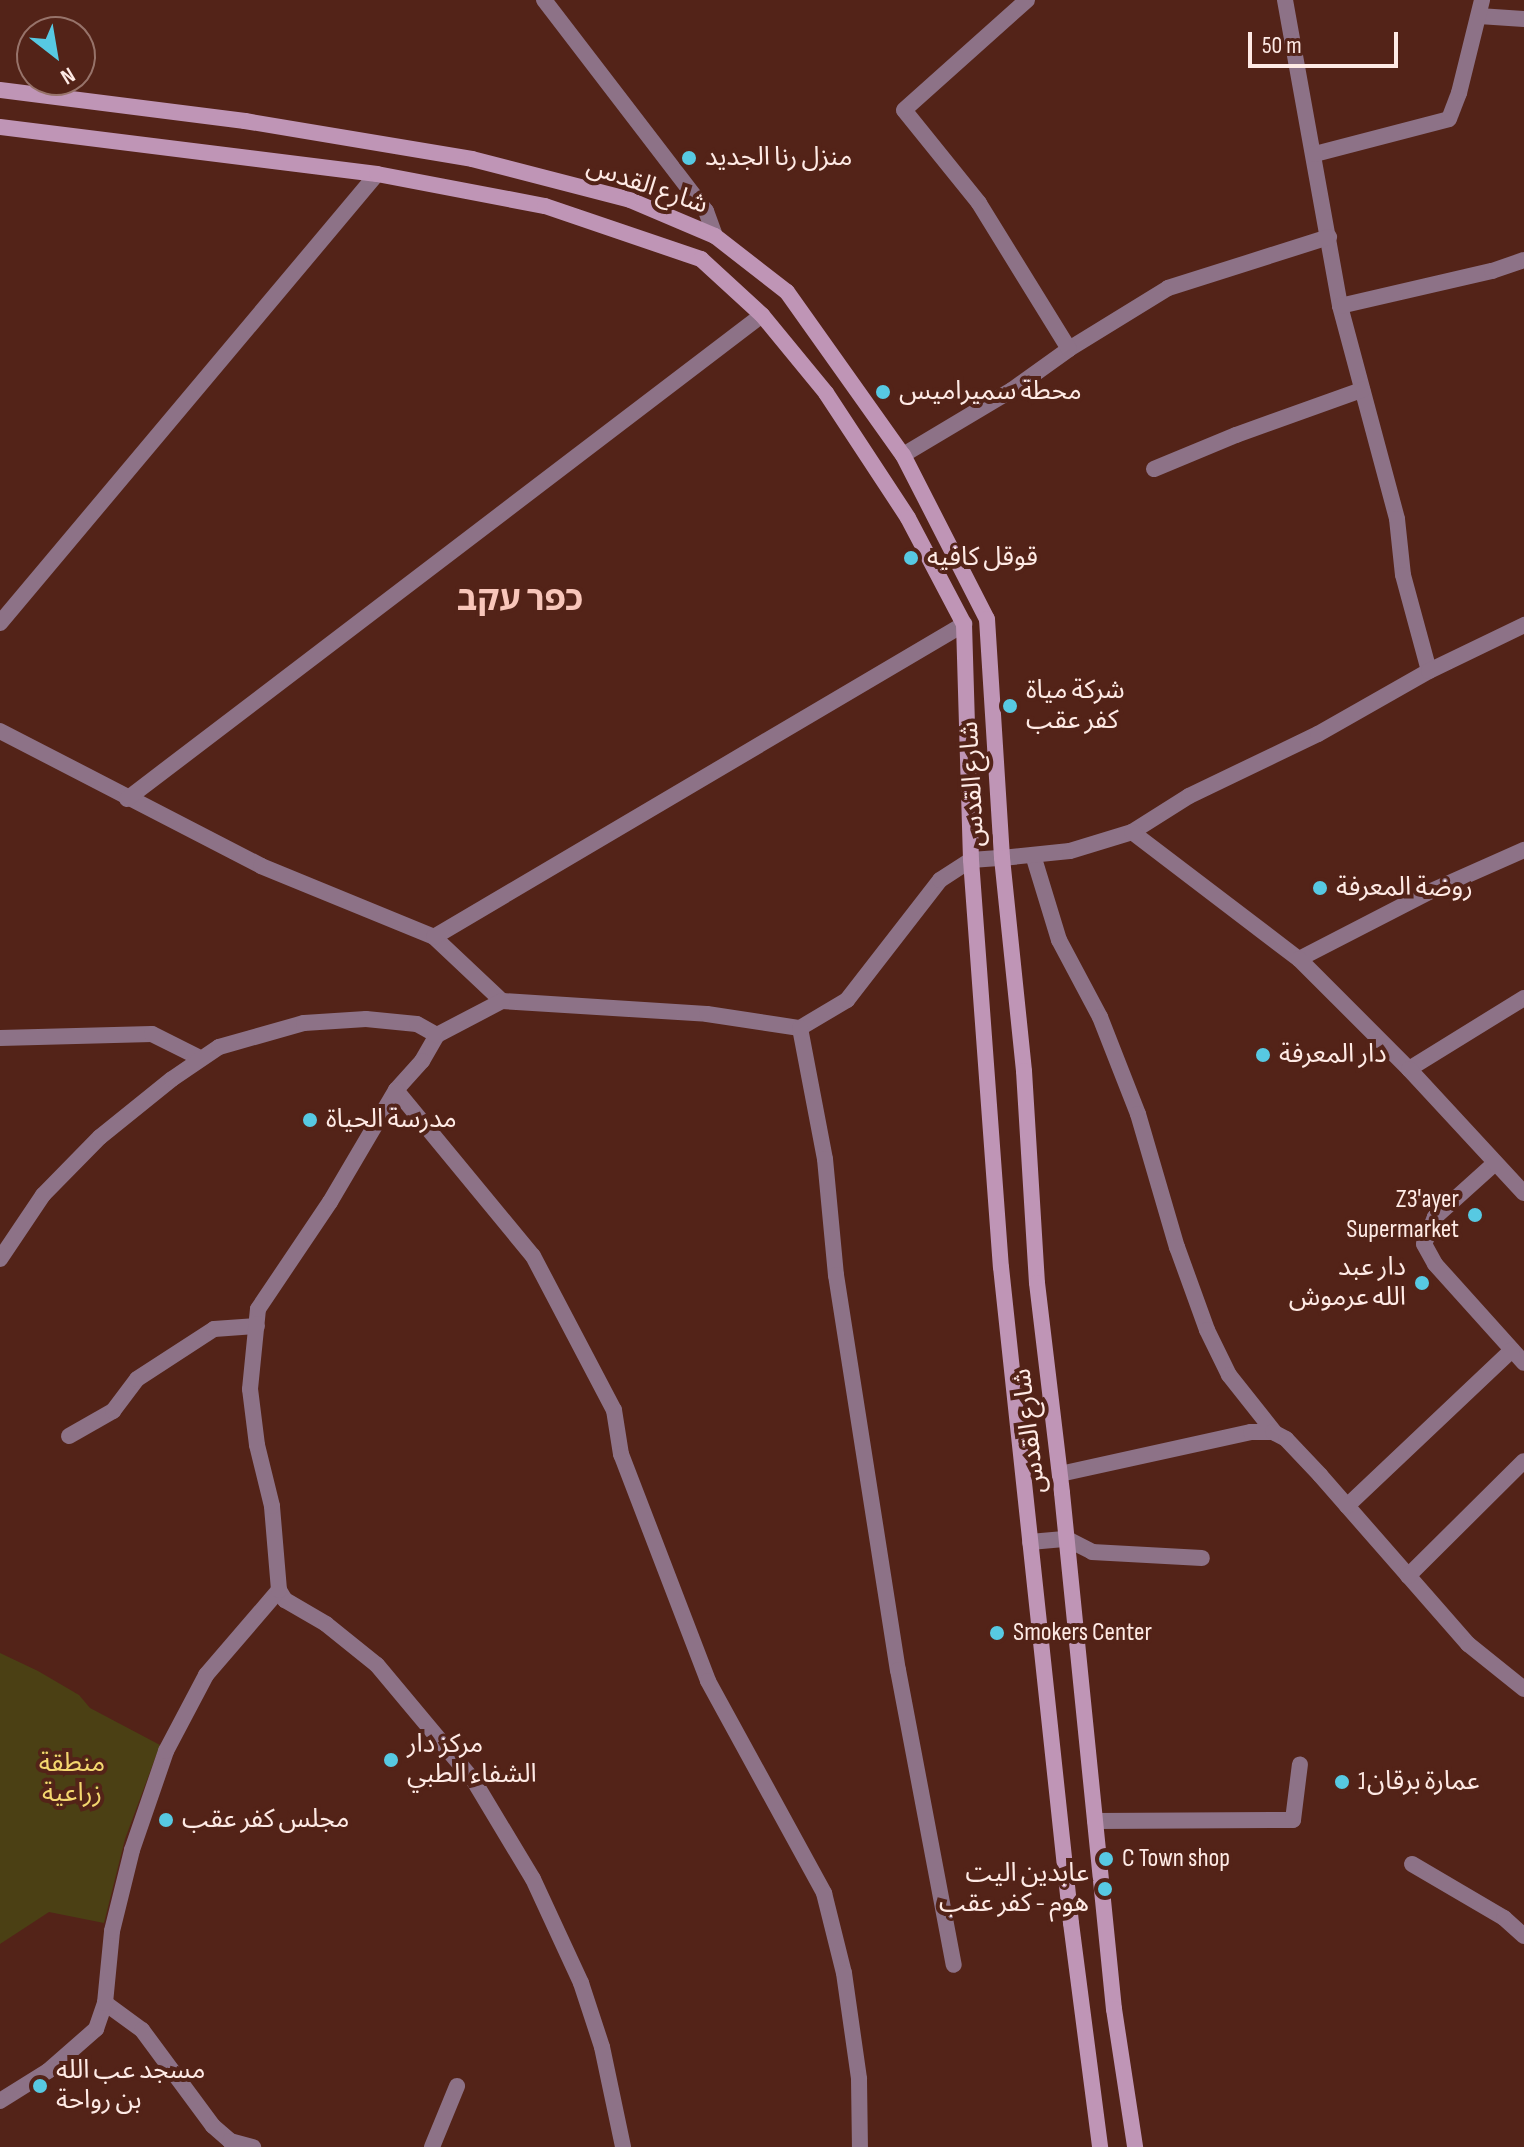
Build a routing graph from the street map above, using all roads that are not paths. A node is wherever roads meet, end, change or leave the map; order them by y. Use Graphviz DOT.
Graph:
graph roads {
  1 [pos="544,0"];
  2 [pos="1027,0"];
  3 [pos="1285,0"];
  4 [pos="1480,8"];
  5 [pos="1524,19"];
  6 [pos="0,90"];
  7 [pos="0,127"];
  8 [pos="1315,154"];
  9 [pos="377,174"];
  10 [pos="715,236"];
  11 [pos="1329,237"];
  12 [pos="1524,260"];
  13 [pos="1340,306"];
  14 [pos="762,315"];
  15 [pos="1069,349"];
  16 [pos="1362,390"];
  17 [pos="903,455"];
  18 [pos="1154,469"];
  19 [pos="0,623"];
  20 [pos="964,624"];
  21 [pos="1524,625"];
  22 [pos="1429,671"];
  23 [pos="0,731"];
  24 [pos="127,799"];
  25 [pos="1132,832"];
  26 [pos="1524,850"];
  27 [pos="1033,855"];
  28 [pos="1002,858"];
  29 [pos="971,860"];
  30 [pos="434,937"];
  31 [pos="1299,959"];
  32 [pos="1524,998"];
  33 [pos="502,1001"];
  34 [pos="800,1028"];
  35 [pos="437,1035"];
  36 [pos="0,1038"];
  37 [pos="200,1058"];
  38 [pos="1409,1069"];
  39 [pos="396,1090"];
  40 [pos="1495,1163"];
  41 [pos="1524,1193"];
  42 [pos="0,1259"];
  43 [pos="257,1326"];
  44 [pos="1512,1350"];
  45 [pos="1524,1363"];
  46 [pos="1275,1433"];
  47 [pos="69,1436"];
  48 [pos="1524,1461"];
  49 [pos="1060,1474"];
  50 [pos="1347,1506"];
  51 [pos="1067,1539"];
  52 [pos="1030,1542"];
  53 [pos="1202,1558"];
  54 [pos="1408,1576"];
  55 [pos="279,1590"];
  56 [pos="1524,1689"];
  57 [pos="1300,1764"];
  58 [pos="1095,1821"];
  59 [pos="1412,1864"];
  60 [pos="1524,1936"];
  61 [pos="954,1965"];
  62 [pos="105,2003"];
  63 [pos="457,2086"];
  64 [pos="0,2101"];
  65 [pos="253,2147"];
  66 [pos="432,2147"];
  67 [pos="623,2147"];
  68 [pos="860,2147"];
  69 [pos="1100,2147"];
  70 [pos="1135,2147"];
  1 -- 10 [label="street"];
  2 -- 15 [label="street"];
  3 -- 8 [label="street"];
  4 -- 5 [label="street"];
  4 -- 8 [label="street"];
  6 -- 10 [label="main road, شارع القدس"];
  7 -- 9 [label="main road, شارع القدس"];
  8 -- 11 [label="street"];
  9 -- 14 [label="main road, شارع القدس"];
  9 -- 19 [label="street"];
  10 -- 17 [label="main road, شارع القدس"];
  11 -- 13 [label="street"];
  11 -- 15 [label="street"];
  12 -- 13 [label="street"];
  13 -- 16 [label="street"];
  14 -- 20 [label="main road, شارع القدس"];
  14 -- 24 [label="street"];
  15 -- 17 [label="street"];
  16 -- 18 [label="street"];
  16 -- 22 [label="street"];
  17 -- 28 [label="main road, شارع القدس"];
  20 -- 29 [label="main road, شارع القدس"];
  20 -- 30 [label="street"];
  21 -- 22 [label="street"];
  22 -- 25 [label="street"];
  23 -- 24 [label="street"];
  24 -- 30 [label="street"];
  25 -- 27 [label="street"];
  25 -- 31 [label="street"];
  26 -- 31 [label="street"];
  27 -- 28 [label="street"];
  27 -- 46 [label="street"];
  28 -- 29 [label="street"];
  28 -- 49 [label="main road, شارع القدس"];
  29 -- 34 [label="street"];
  29 -- 52 [label="main road, شارع القدس"];
  30 -- 33 [label="street"];
  31 -- 38 [label="street"];
  32 -- 38 [label="street"];
  33 -- 34 [label="street"];
  33 -- 35 [label="street"];
  34 -- 61 [label="street"];
  35 -- 37 [label="street"];
  35 -- 39 [label="street"];
  36 -- 37 [label="street"];
  37 -- 42 [label="street"];
  38 -- 40 [label="street"];
  39 -- 43 [label="street"];
  39 -- 68 [label="street"];
  40 -- 41 [label="street"];
  40 -- 44 [label="street"];
  43 -- 47 [label="street"];
  43 -- 55 [label="street"];
  44 -- 45 [label="street"];
  44 -- 50 [label="street"];
  46 -- 49 [label="street"];
  46 -- 50 [label="street"];
  48 -- 54 [label="street"];
  49 -- 51 [label="main road, شارع القدس"];
  50 -- 54 [label="street"];
  51 -- 52 [label="street"];
  51 -- 53 [label="street"];
  51 -- 58 [label="main road, شارع القدس"];
  52 -- 69 [label="main road, شارع القدس"];
  54 -- 56 [label="street"];
  55 -- 62 [label="street"];
  55 -- 67 [label="street"];
  57 -- 58 [label="street"];
  58 -- 70 [label="main road, شارع القدس"];
  59 -- 60 [label="street"];
  62 -- 64 [label="street"];
  62 -- 65 [label="street"];
  63 -- 66 [label="street"];
}
